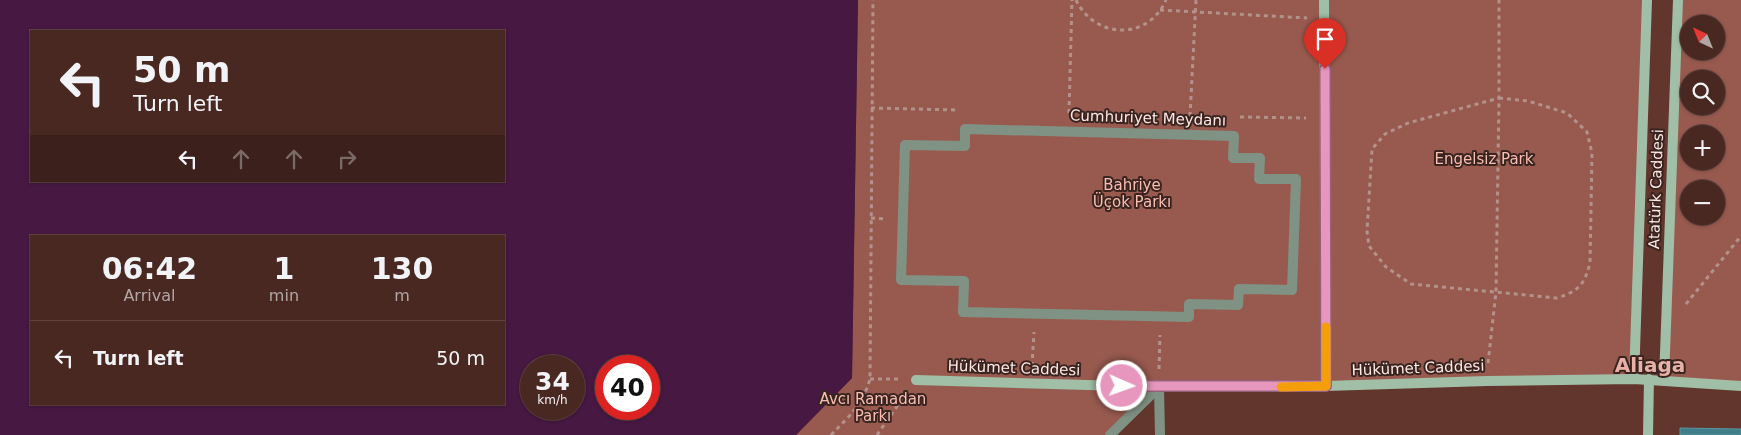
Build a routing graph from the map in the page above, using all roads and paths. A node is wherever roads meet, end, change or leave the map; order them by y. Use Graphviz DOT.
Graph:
graph roads {
  1 [pos="873,0"];
  2 [pos="1072,0"];
  3 [pos="1076,0"];
  4 [pos="1166,0"];
  5 [pos="1196,0"];
  6 [pos="1324,0"];
  7 [pos="1499,0"];
  8 [pos="1648,0"];
  9 [pos="1678,0"];
  10 [pos="1160,10"];
  11 [pos="1196,12"];
  12 [pos="1324,18"];
  13 [pos="1499,98"];
  14 [pos="1069,113"];
  15 [pos="1190,134"];
  16 [pos="1741,236"];
  17 [pos="1496,292"];
  18 [pos="1036,314"];
  19 [pos="1161,317"];
  20 [pos="1666,329"];
  21 [pos="870,379"];
  22 [pos="1634,379"];
  23 [pos="1649,379"];
  24 [pos="916,380"];
  25 [pos="1664,380"];
  26 [pos="1487,381"];
  27 [pos="1031,384"];
  28 [pos="1326,386"];
  29 [pos="1741,386"];
  30 [pos="1159,387"];
  31 [pos="831,435"];
  32 [pos="877,435"];
  33 [pos="1110,435"];
  34 [pos="1160,435"];
  35 [pos="1648,435"];
  1 -- 21 [label="path"];
  2 -- 14 [label="path"];
  3 -- 10 [label="path"];
  4 -- 10 [label="path"];
  5 -- 11 [label="path"];
  6 -- 12 [label="street"];
  7 -- 13 [label="path"];
  8 -- 22 [label="street, Atatürk Caddesi"];
  9 -- 20 [label="street, Atatürk Caddesi"];
  10 -- 11 [label="path"];
  11 -- 12 [label="path"];
  11 -- 15 [label="path"];
  12 -- 28 [label="street"];
  13 -- 17 [label="path"];
  13 -- 17 [label="path"];
  13 -- 17 [label="path"];
  15 -- 18 [label="street, Cumhuriyet Meydanı"];
  15 -- 19 [label="street, Cumhuriyet Meydanı"];
  16 -- 20 [label="path"];
  17 -- 26 [label="path"];
  18 -- 19 [label="street, Cumhuriyet Meydanı"];
  18 -- 27 [label="path"];
  19 -- 30 [label="path"];
  20 -- 25 [label="street, Atatürk Caddesi"];
  21 -- 24 [label="path"];
  21 -- 31 [label="path"];
  22 -- 23 [label="street, Hükümet Caddesi"];
  22 -- 26 [label="street, Hükümet Caddesi"];
  23 -- 25 [label="street, Hükümet Caddesi"];
  23 -- 35 [label="street"];
  24 -- 27 [label="street, Hükümet Caddesi"];
  24 -- 32 [label="path"];
  25 -- 29 [label="street, Hükümet Caddesi"];
  26 -- 28 [label="street, Hükümet Caddesi"];
  27 -- 30 [label="street, Hükümet Caddesi"];
  28 -- 30 [label="street, Hükümet Caddesi"];
  30 -- 33 [label="street"];
  30 -- 34 [label="street"];
}
